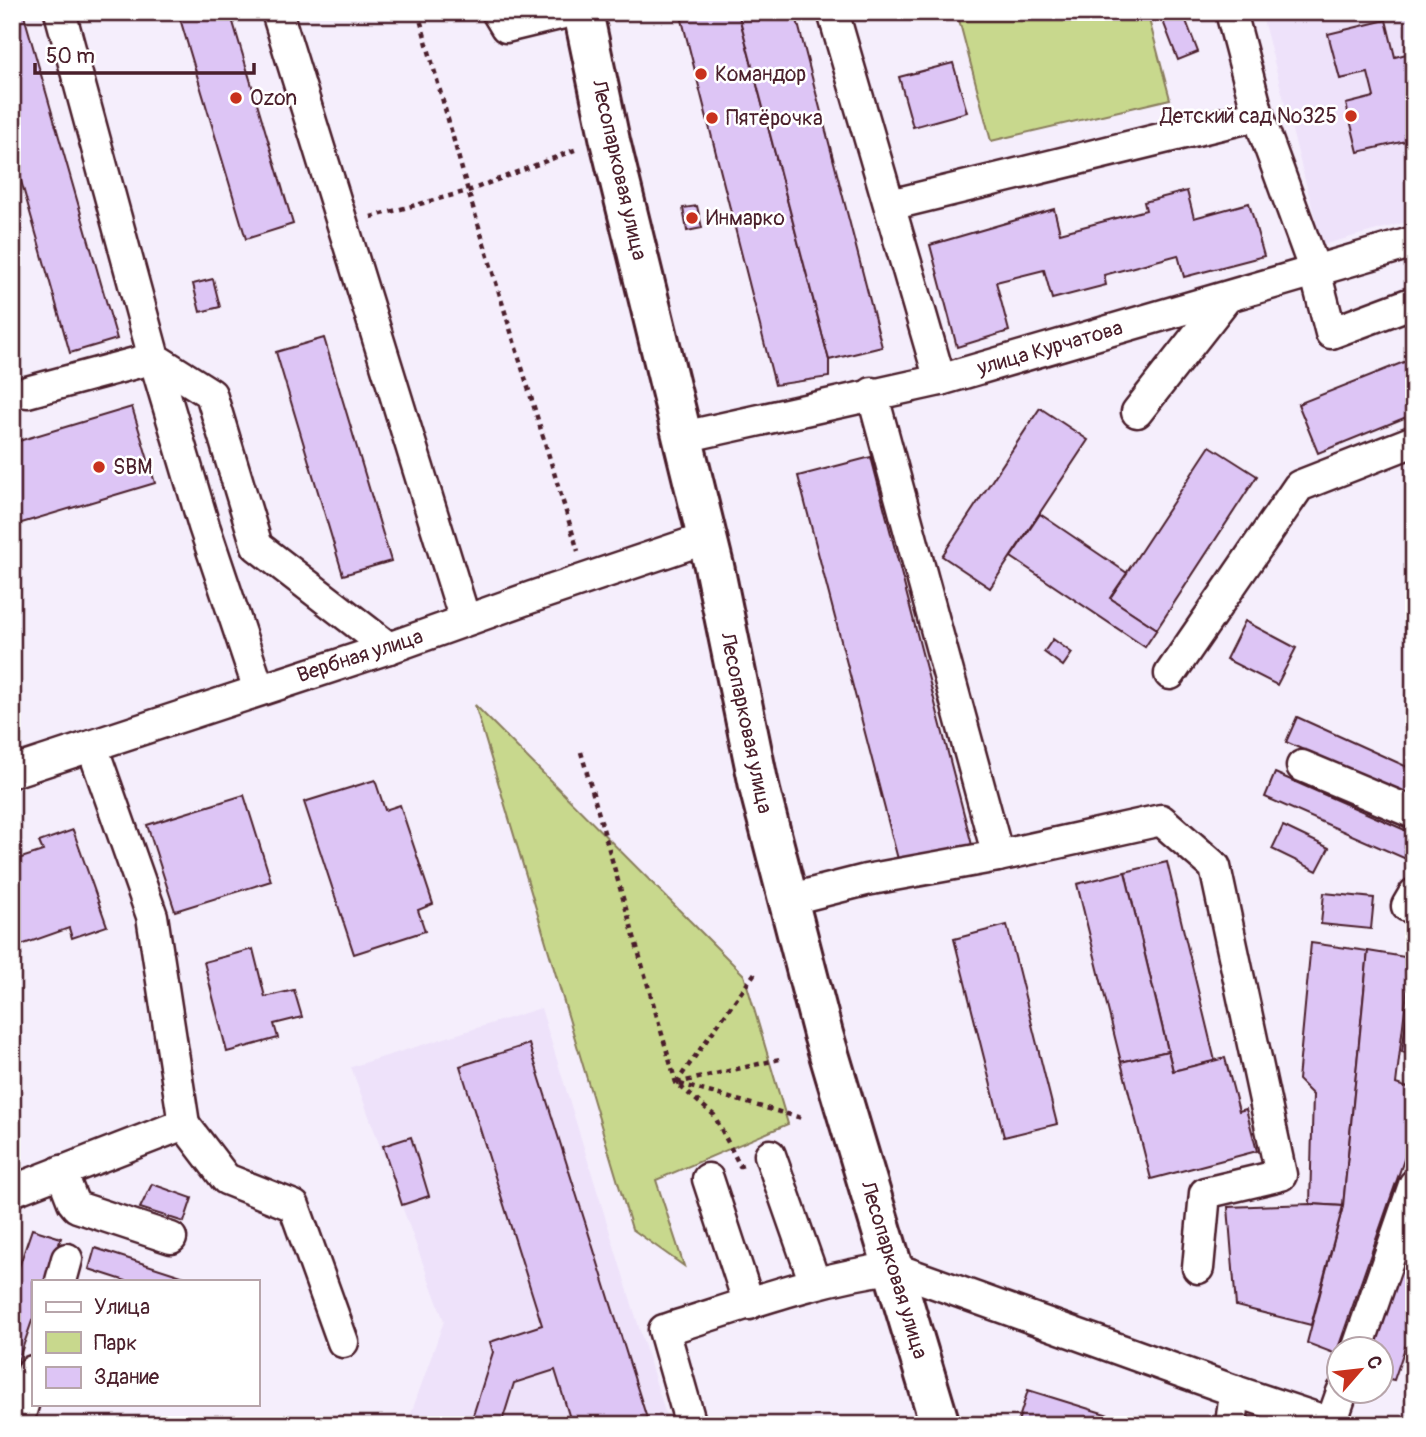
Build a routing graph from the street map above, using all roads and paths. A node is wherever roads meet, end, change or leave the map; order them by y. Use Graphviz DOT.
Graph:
graph roads {
  1 [pos="60,12"];
  2 [pos="277,12"];
  3 [pos="418,12"];
  4 [pos="497,12"];
  5 [pos="568,12"];
  6 [pos="583,12"];
  7 [pos="833,12"];
  8 [pos="1231,12"];
  9 [pos="1258,115"];
  10 [pos="577,149"];
  11 [pos="468,191"];
  12 [pos="890,205"];
  13 [pos="343,225"];
  14 [pos="1414,242"];
  15 [pos="1315,271"];
  16 [pos="1227,297"];
  17 [pos="1414,302"];
  18 [pos="154,358"];
  19 [pos="940,380"];
  20 [pos="27,392"];
  21 [pos="872,393"];
  22 [pos="1137,412"];
  23 [pos="683,437"];
  24 [pos="1414,440"];
  25 [pos="707,538"];
  26 [pos="579,552"];
  27 [pos="465,620"];
  28 [pos="389,648"];
  29 [pos="1170,674"];
  30 [pos="259,690"];
  31 [pos="92,746"];
  32 [pos="581,752"];
  33 [pos="1302,766"];
  34 [pos="12,772"];
  35 [pos="1414,813"];
  36 [pos="998,856"];
  37 [pos="788,900"];
  38 [pos="757,970"];
  39 [pos="780,1059"];
  40 [pos="676,1083"];
  41 [pos="805,1119"];
  42 [pos="184,1124"];
  43 [pos="770,1155"];
  44 [pos="61,1171"];
  45 [pos="708,1179"];
  46 [pos="1414,1185"];
  47 [pos="12,1191"];
  48 [pos="171,1238"];
  49 [pos="893,1268"];
  50 [pos="1198,1268"];
  51 [pos="815,1283"];
  52 [pos="748,1304"];
  53 [pos="1362,1336"];
  54 [pos="343,1342"];
  55 [pos="32,1374"];
  56 [pos="1235,1391"];
  57 [pos="1338,1406"];
  58 [pos="1334,1424"];
  59 [pos="17,1425"];
  60 [pos="691,1425"];
  61 [pos="940,1425"];
  62 [pos="1231,1425"];
  1 -- 18 [label="street"];
  2 -- 13 [label="street"];
  3 -- 11 [label="path"];
  4 -- 5 [label="street"];
  6 -- 23 [label="main road, Лесопарковая улица"];
  7 -- 12 [label="street"];
  8 -- 9 [label="street"];
  9 -- 12 [label="street"];
  9 -- 15 [label="street"];
  10 -- 11 [label="path"];
  11 -- 13 [label="path"];
  11 -- 26 [label="path"];
  12 -- 19 [label="street"];
  13 -- 27 [label="street"];
  14 -- 15 [label="street, улица Курчатова"];
  15 -- 16 [label="street, улица Курчатова"];
  15 -- 17 [label="street"];
  16 -- 19 [label="street, улица Курчатова"];
  16 -- 22 [label="street"];
  18 -- 20 [label="street"];
  18 -- 28 [label="street"];
  18 -- 30 [label="street"];
  19 -- 21 [label="street, улица Курчатова"];
  21 -- 23 [label="street, улица Курчатова"];
  21 -- 36 [label="street"];
  23 -- 25 [label="main road, Лесопарковая улица"];
  24 -- 29 [label="street"];
  25 -- 27 [label="street, Вербная улица"];
  25 -- 37 [label="main road, Лесопарковая улица"];
  27 -- 28 [label="street, Вербная улица"];
  28 -- 30 [label="street, Вербная улица"];
  30 -- 31 [label="street, Вербная улица"];
  31 -- 34 [label="street, Вербная улица"];
  31 -- 42 [label="street"];
  32 -- 40 [label="path"];
  33 -- 35 [label="street"];
  36 -- 37 [label="street"];
  36 -- 50 [label="street"];
  37 -- 49 [label="main road, Лесопарковая улица"];
  38 -- 40 [label="path"];
  39 -- 40 [label="path"];
  40 -- 41 [label="path"];
  40 -- 43 [label="path"];
  42 -- 44 [label="street"];
  42 -- 54 [label="street"];
  43 -- 51 [label="street"];
  44 -- 47 [label="street"];
  44 -- 48 [label="street"];
  45 -- 52 [label="street"];
  46 -- 53 [label="street"];
  49 -- 51 [label="street"];
  49 -- 56 [label="street"];
  49 -- 61 [label="main road, Лесопарковая улица"];
  51 -- 52 [label="street"];
  52 -- 60 [label="street"];
  55 -- 59 [label="street"];
  56 -- 58 [label="street"];
  56 -- 62 [label="street"];
  57 -- 58 [label="street"];
}
